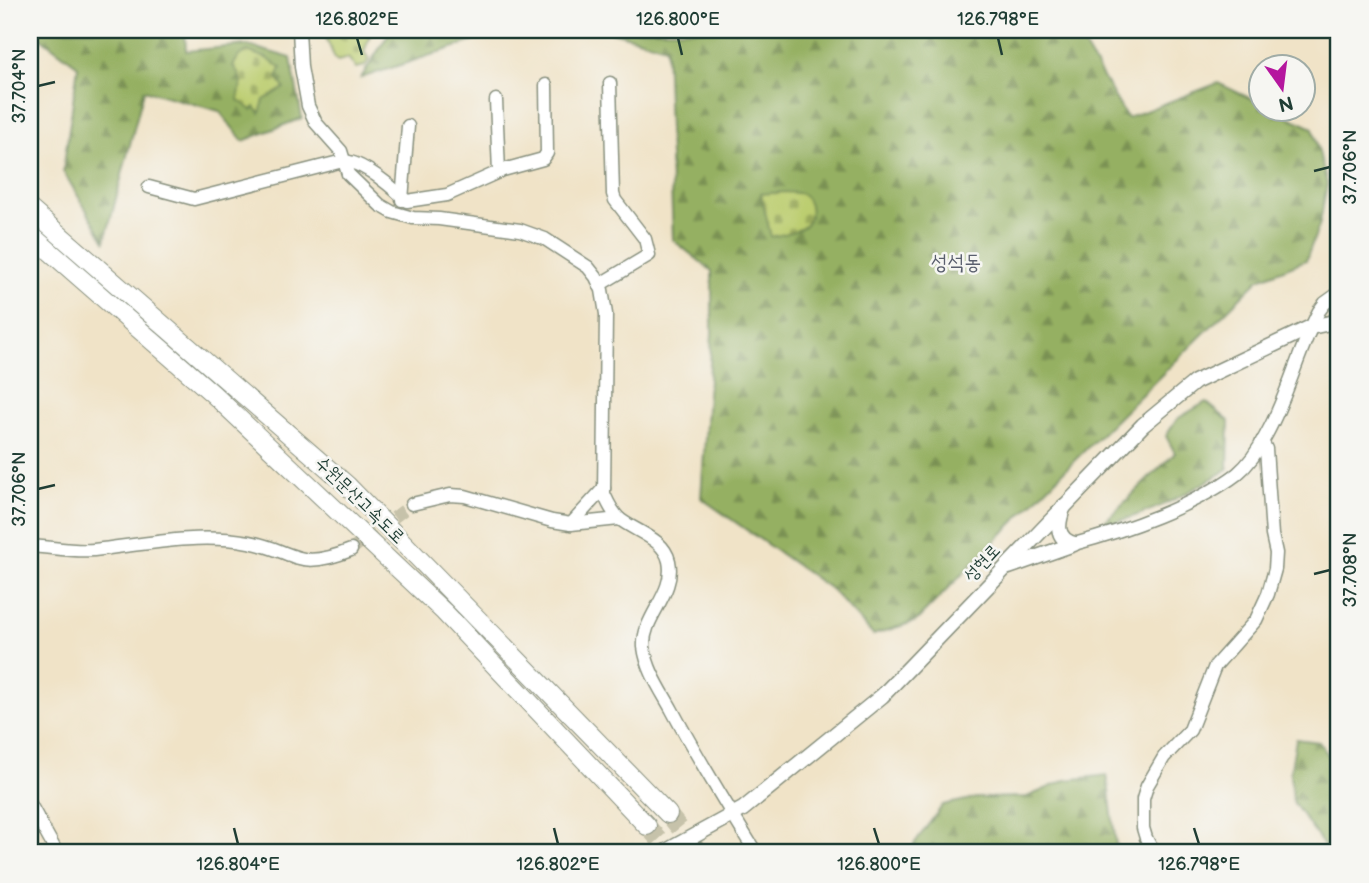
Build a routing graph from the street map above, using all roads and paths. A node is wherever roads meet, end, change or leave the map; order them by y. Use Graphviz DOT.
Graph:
graph roads {
  1 [pos="299,30"];
  2 [pos="610,83"];
  3 [pos="546,85"];
  4 [pos="496,100"];
  5 [pos="408,125"];
  6 [pos="343,161"];
  7 [pos="499,172"];
  8 [pos="149,187"];
  9 [pos="402,196"];
  10 [pos="30,209"];
  11 [pos="400,214"];
  12 [pos="30,234"];
  13 [pos="599,285"];
  14 [pos="1339,293"];
  15 [pos="1339,321"];
  16 [pos="1311,327"];
  17 [pos="1262,441"];
  18 [pos="604,488"];
  19 [pos="412,504"];
  20 [pos="1065,504"];
  21 [pos="619,519"];
  22 [pos="570,524"];
  23 [pos="1074,544"];
  24 [pos="30,546"];
  25 [pos="351,550"];
  26 [pos="1002,571"];
  27 [pos="30,804"];
  28 [pos="668,814"];
  29 [pos="732,815"];
  30 [pos="647,826"];
  31 [pos="57,853"];
  32 [pos="663,853"];
  33 [pos="756,853"];
  34 [pos="1154,853"];
  1 -- 6 [label="street"];
  2 -- 13 [label="street"];
  3 -- 7 [label="street"];
  4 -- 7 [label="street"];
  5 -- 9 [label="street"];
  6 -- 8 [label="street"];
  6 -- 9 [label="street"];
  6 -- 11 [label="street"];
  7 -- 9 [label="street"];
  9 -- 11 [label="street"];
  10 -- 28 [label="highway, 수원문산고속도로"];
  11 -- 13 [label="street"];
  12 -- 30 [label="highway, 수원문산고속도로"];
  13 -- 18 [label="street"];
  14 -- 16 [label="street"];
  15 -- 16 [label="main road, 성현로"];
  16 -- 17 [label="street"];
  16 -- 20 [label="main road, 성현로"];
  17 -- 23 [label="street"];
  17 -- 34 [label="street"];
  18 -- 21 [label="street"];
  18 -- 22 [label="street"];
  19 -- 22 [label="street"];
  20 -- 23 [label="main road"];
  20 -- 26 [label="main road, 성현로"];
  21 -- 22 [label="street"];
  21 -- 29 [label="street"];
  23 -- 26 [label="main road"];
  24 -- 25 [label="street"];
  26 -- 29 [label="main road, 성현로"];
  27 -- 31 [label="street"];
  29 -- 32 [label="main road, 성현로"];
  29 -- 33 [label="street"];
}
